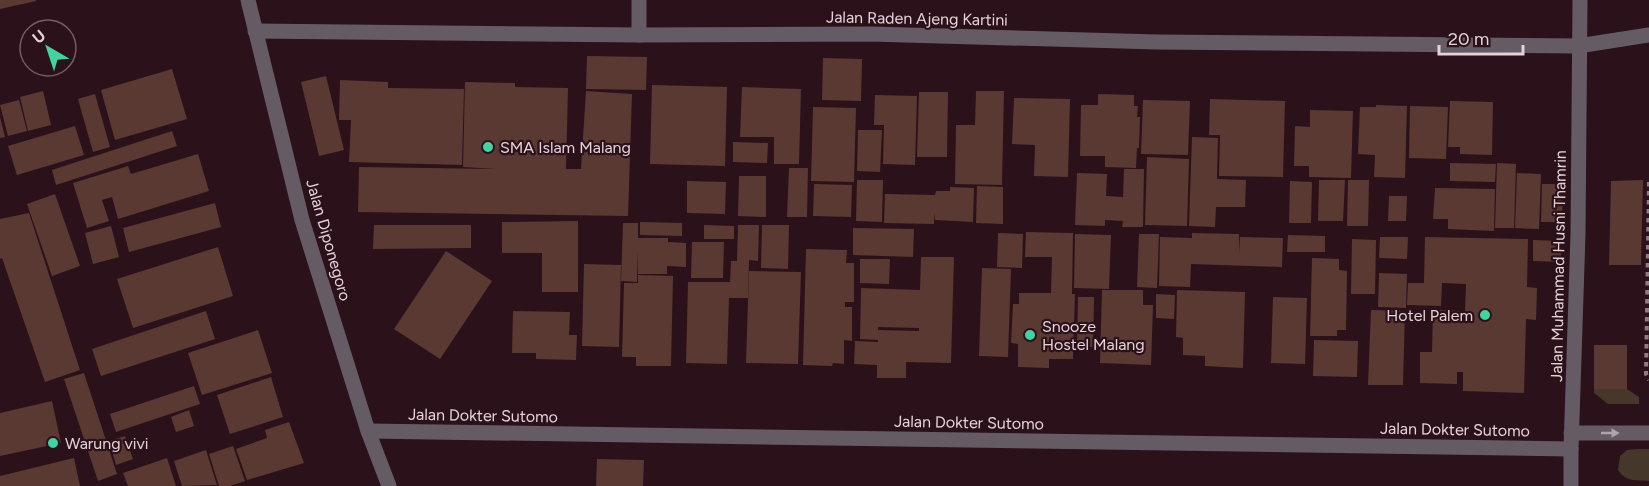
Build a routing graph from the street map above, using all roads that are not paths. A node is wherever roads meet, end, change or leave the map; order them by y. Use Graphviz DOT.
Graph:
graph roads {
  1 [pos="248,0"];
  2 [pos="639,0"];
  3 [pos="1580,0"];
  4 [pos="255,32"];
  5 [pos="1649,34"];
  6 [pos="639,35"];
  7 [pos="1578,46"];
  8 [pos="368,431"];
  9 [pos="1571,433"];
  10 [pos="1649,433"];
  11 [pos="1571,449"];
  12 [pos="389,486"];
  13 [pos="1571,486"];
  1 -- 4 [label="street, Jalan Diponegoro"];
  2 -- 6 [label="street"];
  3 -- 7 [label="street, Jalan Muhammad Husni Thamrin"];
  4 -- 6 [label="street, Jalan Raden Ajeng Kartini"];
  4 -- 8 [label="street, Jalan Diponegoro"];
  5 -- 7 [label="street"];
  6 -- 7 [label="street, Jalan Raden Ajeng Kartini"];
  7 -- 9 [label="street, Jalan Muhammad Husni Thamrin"];
  8 -- 11 [label="street, Jalan Dokter Sutomo"];
  8 -- 12 [label="street, Jalan Diponegoro"];
  9 -- 10 [label="street, one-way"];
  9 -- 11 [label="street, Jalan Muhammad Husni Thamrin"];
  11 -- 13 [label="street, Jalan Muhammad Husni Thamrin"];
}
